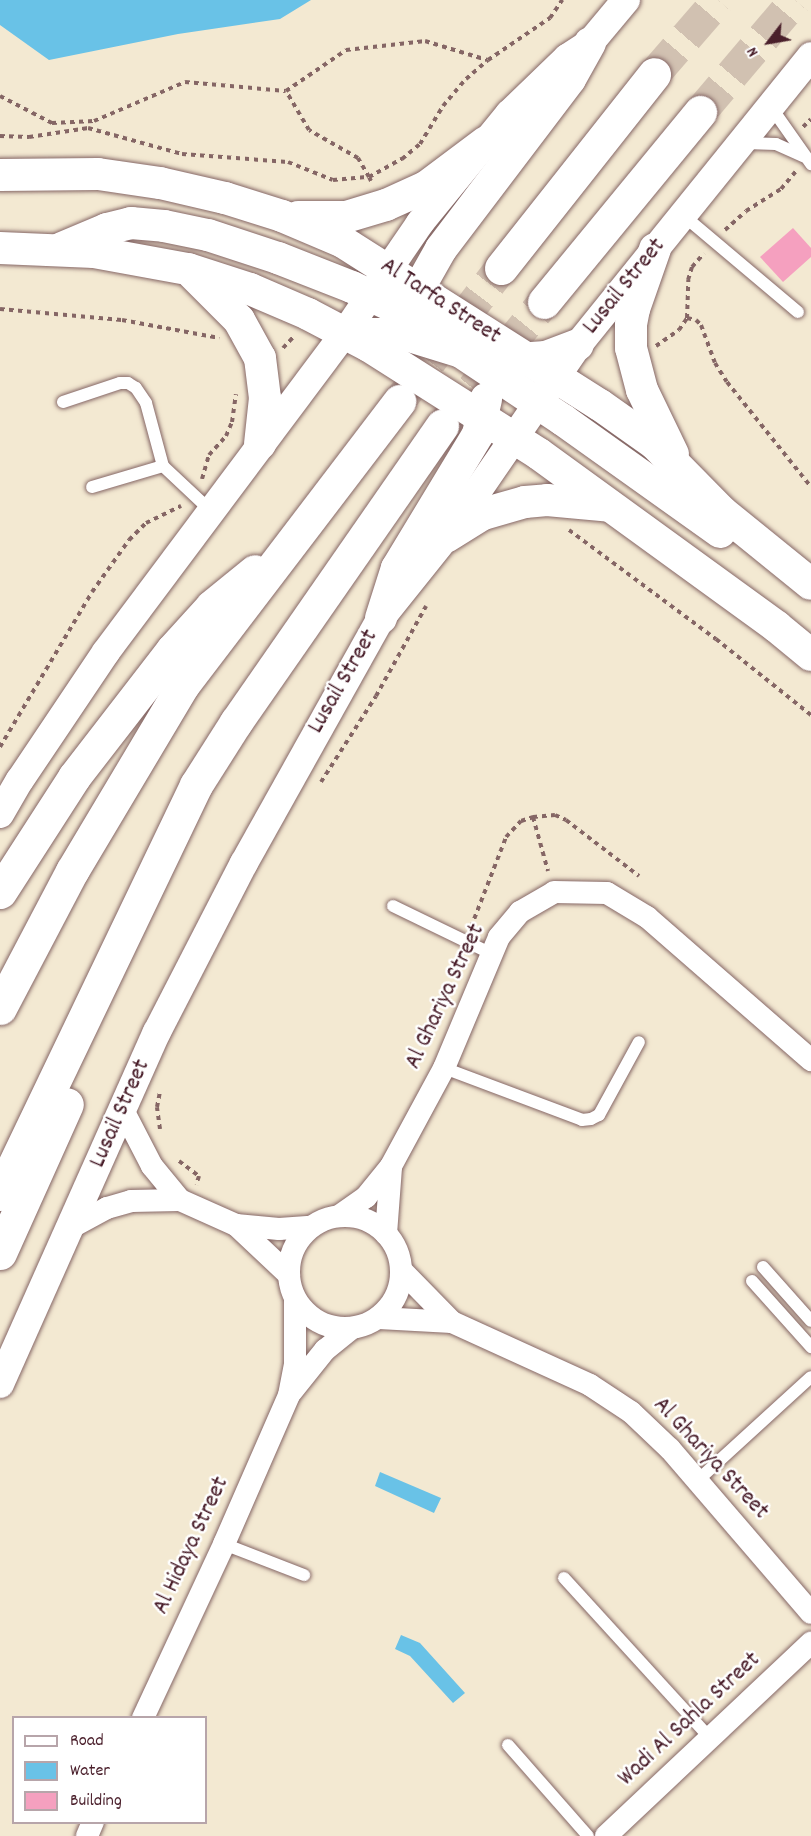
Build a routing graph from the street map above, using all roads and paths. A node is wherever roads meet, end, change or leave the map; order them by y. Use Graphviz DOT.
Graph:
graph roads {
  1 [pos="626,0"];
  2 [pos="590,43"];
  3 [pos="811,56"];
  4 [pos="488,60"];
  5 [pos="654,74"];
  6 [pos="286,91"];
  7 [pos="0,96"];
  8 [pos="771,107"];
  9 [pos="700,112"];
  10 [pos="73,122"];
  11 [pos="73,129"];
  12 [pos="0,136"];
  13 [pos="486,142"];
  14 [pos="741,144"];
  15 [pos="809,161"];
  16 [pos="0,175"];
  17 [pos="282,216"];
  18 [pos="684,216"];
  19 [pos="0,248"];
  20 [pos="655,249"];
  21 [pos="58,250"];
  22 [pos="501,268"];
  23 [pos="188,269"];
  24 [pos="389,269"];
  25 [pos="370,296"];
  26 [pos="544,302"];
  27 [pos="0,309"];
  28 [pos="798,312"];
  29 [pos="417,314"];
  30 [pos="687,318"];
  31 [pos="344,334"];
  32 [pos="228,340"];
  33 [pos="476,344"];
  34 [pos="578,345"];
  35 [pos="528,359"];
  36 [pos="556,377"];
  37 [pos="63,402"];
  38 [pos="399,402"];
  39 [pos="538,403"];
  40 [pos="461,415"];
  41 [pos="514,438"];
  42 [pos="260,444"];
  43 [pos="679,465"];
  44 [pos="162,466"];
  45 [pos="92,487"];
  46 [pos="811,487"];
  47 [pos="615,507"];
  48 [pos="211,511"];
  49 [pos="565,527"];
  50 [pos="446,537"];
  51 [pos="284,552"];
  52 [pos="811,585"];
  53 [pos="428,602"];
  54 [pos="381,618"];
  55 [pos="811,655"];
  56 [pos="811,716"];
  57 [pos="196,785"];
  58 [pos="315,792"];
  59 [pos="0,814"];
  60 [pos="533,817"];
  61 [pos="639,876"];
  62 [pos="0,892"];
  63 [pos="554,892"];
  64 [pos="393,906"];
  65 [pos="470,930"];
  66 [pos="492,954"];
  67 [pos="0,1008"];
  68 [pos="639,1042"];
  69 [pos="811,1060"];
  70 [pos="444,1068"];
  71 [pos="161,1085"];
  72 [pos="122,1108"];
  73 [pos="162,1134"];
  74 [pos="177,1160"];
  75 [pos="391,1166"];
  76 [pos="0,1194"];
  77 [pos="185,1203"];
  78 [pos="339,1216"];
  79 [pos="236,1225"];
  80 [pos="311,1227"];
  81 [pos="68,1229"];
  82 [pos="386,1234"];
  83 [pos="0,1253"];
  84 [pos="763,1267"];
  85 [pos="402,1271"];
  86 [pos="289,1275"];
  87 [pos="752,1281"];
  88 [pos="296,1300"];
  89 [pos="378,1318"];
  90 [pos="811,1321"];
  91 [pos="452,1322"];
  92 [pos="351,1329"];
  93 [pos="811,1347"];
  94 [pos="811,1377"];
  95 [pos="0,1384"];
  96 [pos="289,1395"];
  97 [pos="697,1481"];
  98 [pos="224,1544"];
  99 [pos="304,1575"];
  100 [pos="564,1578"];
  101 [pos="811,1613"];
  102 [pos="811,1644"];
  103 [pos="143,1716"];
  104 [pos="710,1738"];
  105 [pos="508,1745"];
  106 [pos="588,1836"];
  107 [pos="606,1836"];
  1 -- 2 [label="street"];
  2 -- 13 [label="street"];
  2 -- 29 [label="main road"];
  3 -- 8 [label="street, Lusail Street"];
  4 -- 6 [label="path"];
  5 -- 22 [label="highway"];
  6 -- 10 [label="path"];
  6 -- 11 [label="path"];
  7 -- 10 [label="path"];
  8 -- 14 [label="street, Lusail Street"];
  8 -- 15 [label="lane"];
  9 -- 26 [label="highway"];
  10 -- 11 [label="path"];
  11 -- 12 [label="path"];
  13 -- 17 [label="main road"];
  13 -- 24 [label="street"];
  14 -- 15 [label="lane"];
  14 -- 18 [label="street, Lusail Street"];
  16 -- 17 [label="main road, Al Tarfa Street"];
  17 -- 24 [label="main road, Al Tarfa Street"];
  18 -- 20 [label="street, Lusail Street"];
  18 -- 28 [label="lane"];
  19 -- 21 [label="main road"];
  20 -- 34 [label="street, Lusail Street"];
  20 -- 43 [label="main road"];
  21 -- 23 [label="main road"];
  21 -- 25 [label="main road"];
  23 -- 31 [label="main road"];
  23 -- 42 [label="main road"];
  24 -- 25 [label="street"];
  24 -- 29 [label="main road, Al Tarfa Street"];
  25 -- 29 [label="main road"];
  25 -- 31 [label="street"];
  27 -- 32 [label="path"];
  29 -- 31 [label="main road"];
  29 -- 33 [label="main road"];
  29 -- 40 [label="main road"];
  30 -- 46 [label="path"];
  31 -- 40 [label="main road"];
  31 -- 42 [label="street"];
  33 -- 35 [label="main road"];
  33 -- 39 [label="main road"];
  33 -- 40 [label="main road"];
  34 -- 35 [label="main road"];
  34 -- 36 [label="street, Lusail Street"];
  35 -- 36 [label="main road"];
  36 -- 39 [label="street, Lusail Street"];
  36 -- 43 [label="main road"];
  37 -- 44 [label="lane"];
  38 -- 51 [label="highway"];
  39 -- 41 [label="street, Lusail Street"];
  39 -- 52 [label="main road"];
  40 -- 41 [label="main road"];
  40 -- 54 [label="main road"];
  40 -- 57 [label="highway"];
  41 -- 47 [label="main road"];
  41 -- 50 [label="street, Lusail Street"];
  42 -- 48 [label="street"];
  43 -- 52 [label="main road"];
  44 -- 45 [label="lane"];
  44 -- 48 [label="lane"];
  47 -- 50 [label="main road"];
  47 -- 55 [label="main road"];
  48 -- 59 [label="street"];
  49 -- 56 [label="path"];
  50 -- 54 [label="street, Lusail Street"];
  51 -- 62 [label="highway"];
  51 -- 67 [label="highway"];
  53 -- 58 [label="path"];
  54 -- 72 [label="street, Lusail Street"];
  57 -- 76 [label="highway"];
  57 -- 83 [label="highway"];
  60 -- 61 [label="path"];
  60 -- 63 [label="path"];
  60 -- 65 [label="path"];
  63 -- 66 [label="street, Al Ghariya Street"];
  63 -- 69 [label="street"];
  64 -- 66 [label="lane"];
  66 -- 70 [label="street, Al Ghariya Street"];
  68 -- 70 [label="lane"];
  70 -- 75 [label="street, Al Ghariya Street"];
  71 -- 73 [label="path"];
  72 -- 77 [label="street"];
  72 -- 81 [label="street, Lusail Street"];
  74 -- 77 [label="path"];
  75 -- 78 [label="street, Al Ghariya Street"];
  75 -- 82 [label="street, Al Ghariya Street"];
  77 -- 79 [label="street"];
  77 -- 81 [label="street"];
  78 -- 80 [label="street"];
  78 -- 82 [label="street"];
  79 -- 80 [label="street"];
  79 -- 86 [label="street"];
  80 -- 86 [label="street"];
  81 -- 95 [label="street, Lusail Street"];
  82 -- 85 [label="street"];
  84 -- 90 [label="lane"];
  85 -- 89 [label="street"];
  85 -- 91 [label="street, Al Ghariya Street"];
  86 -- 88 [label="street"];
  87 -- 93 [label="lane"];
  88 -- 92 [label="street"];
  88 -- 96 [label="street, Al Hidaya Street"];
  89 -- 91 [label="street, Al Ghariya Street"];
  89 -- 92 [label="street"];
  91 -- 97 [label="street, Al Ghariya Street"];
  92 -- 96 [label="street, Al Hidaya Street"];
  94 -- 97 [label="lane"];
  96 -- 98 [label="street, Al Hidaya Street"];
  97 -- 101 [label="street, Al Ghariya Street"];
  98 -- 99 [label="lane"];
  98 -- 103 [label="street, Al Hidaya Street"];
  100 -- 104 [label="lane"];
  102 -- 104 [label="street, Wadi Al Sahla Street"];
  104 -- 107 [label="street, Wadi Al Sahla Street"];
  105 -- 106 [label="lane"];
}
